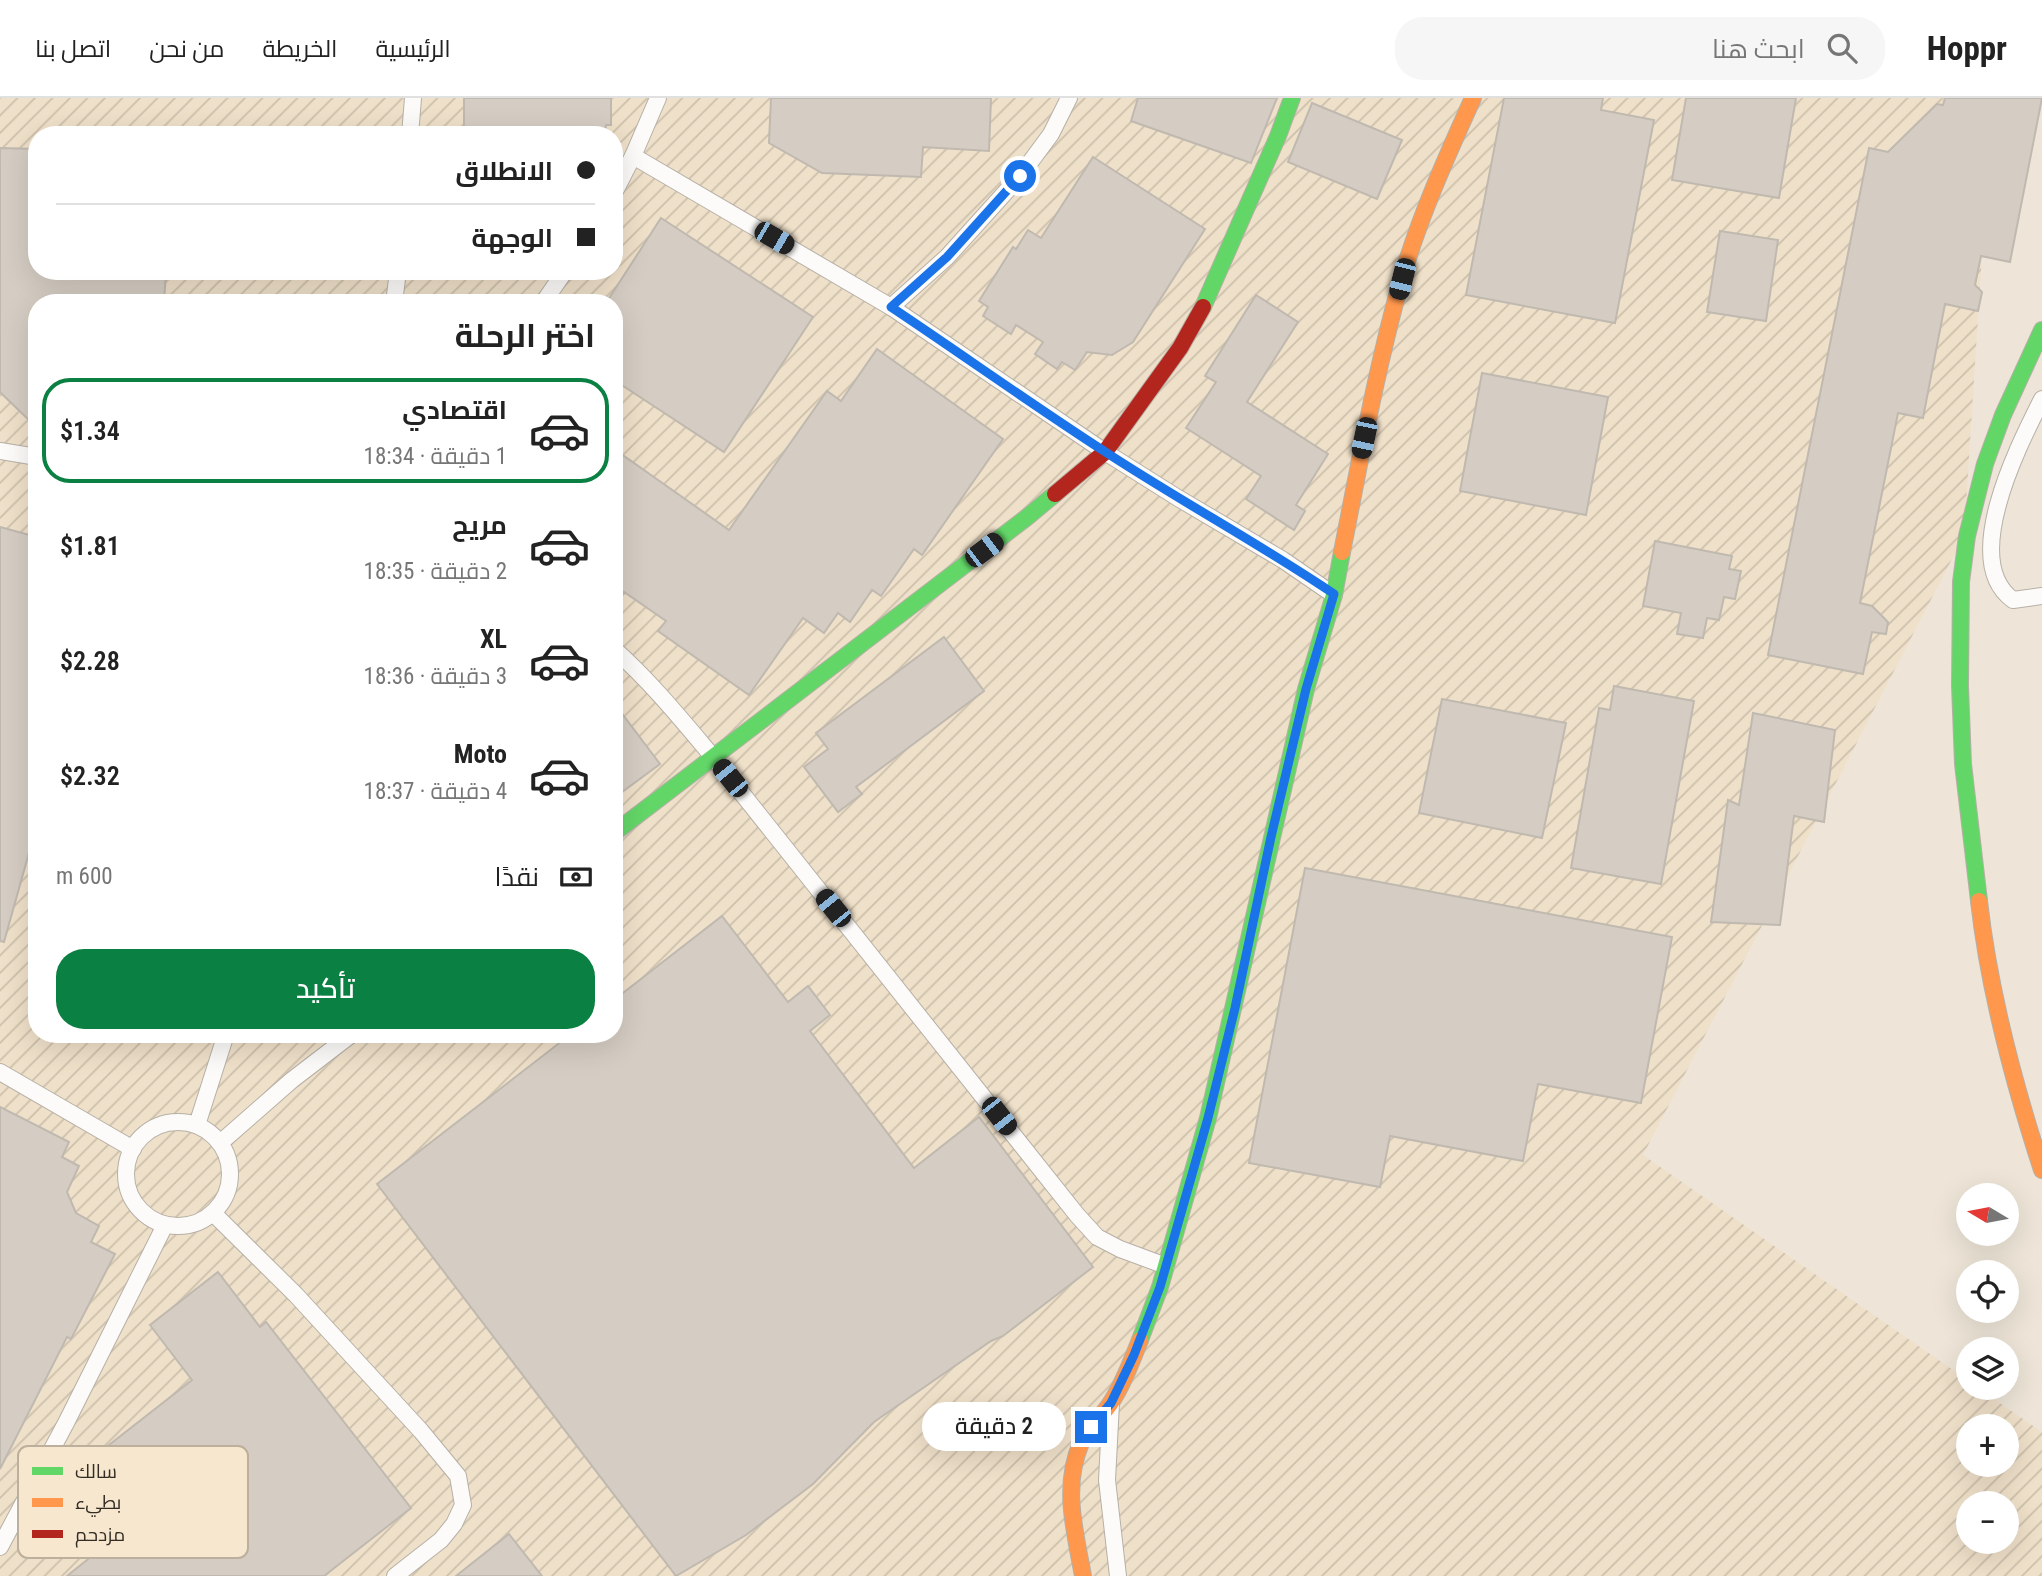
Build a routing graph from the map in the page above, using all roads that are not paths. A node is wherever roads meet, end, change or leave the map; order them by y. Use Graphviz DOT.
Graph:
graph roads {
  1 [pos="413,98"];
  2 [pos="658,98"];
  3 [pos="1069,98"];
  4 [pos="1292,98"];
  5 [pos="1473,98"];
  6 [pos="411,126"];
  7 [pos="633,156"];
  8 [pos="623,175"];
  9 [pos="891,307"];
  10 [pos="2042,330"];
  11 [pos="2042,399"];
  12 [pos="0,450"];
  13 [pos="1105,452"];
  14 [pos="28,455"];
  15 [pos="1334,594"];
  16 [pos="2042,596"];
  17 [pos="623,657"];
  18 [pos="713,757"];
  19 [pos="623,827"];
  20 [pos="223,1043"];
  21 [pos="340,1043"];
  22 [pos="0,1072"];
  23 [pos="197,1125"];
  24 [pos="220,1143"];
  25 [pos="133,1149"];
  26 [pos="2042,1170"];
  27 [pos="213,1213"];
  28 [pos="165,1225"];
  29 [pos="1166,1266"];
  30 [pos="1111,1403"];
  31 [pos="54,1446"];
  32 [pos="18,1513"];
  33 [pos="0,1547"];
  34 [pos="395,1576"];
  35 [pos="1083,1576"];
  36 [pos="1118,1576"];
  1 -- 6 [label="street"];
  2 -- 7 [label="street"];
  3 -- 9 [label="street"];
  4 -- 13 [label="street"];
  5 -- 15 [label="street"];
  7 -- 8 [label="street"];
  7 -- 9 [label="street"];
  9 -- 13 [label="street"];
  10 -- 26 [label="street"];
  11 -- 16 [label="street"];
  12 -- 14 [label="street"];
  13 -- 15 [label="street"];
  13 -- 18 [label="street"];
  15 -- 29 [label="street"];
  17 -- 18 [label="street"];
  18 -- 19 [label="street"];
  18 -- 29 [label="street"];
  20 -- 23 [label="street"];
  21 -- 24 [label="street"];
  22 -- 25 [label="street"];
  23 -- 24 [label="street"];
  23 -- 25 [label="street"];
  24 -- 27 [label="street"];
  25 -- 28 [label="street"];
  27 -- 28 [label="street"];
  27 -- 34 [label="street"];
  28 -- 31 [label="street"];
  29 -- 30 [label="street"];
  30 -- 35 [label="street"];
  30 -- 36 [label="street"];
  32 -- 33 [label="street"];
}
